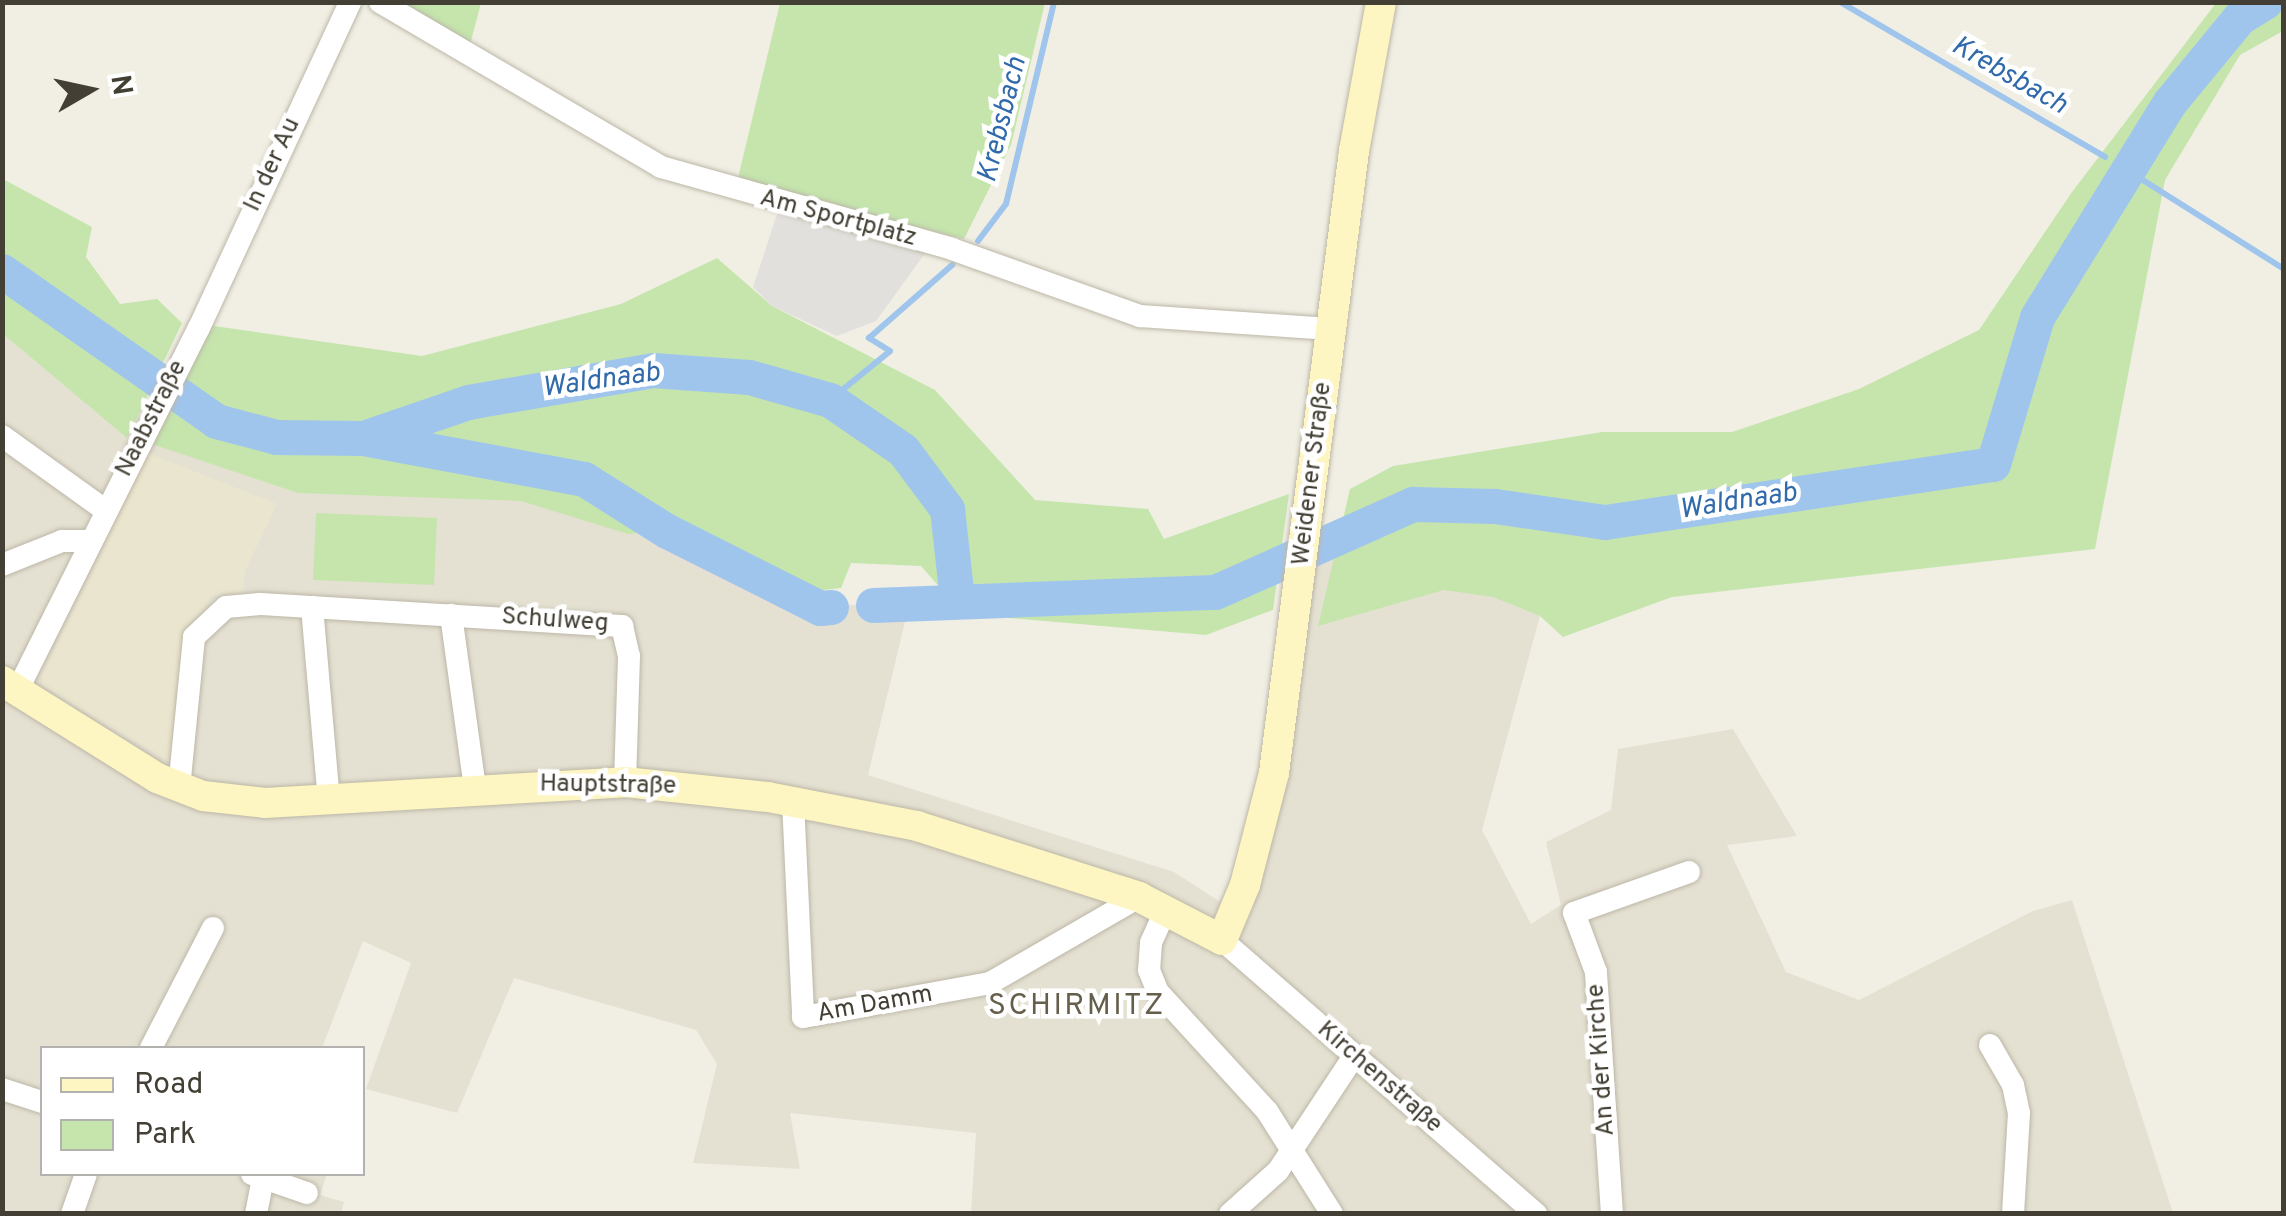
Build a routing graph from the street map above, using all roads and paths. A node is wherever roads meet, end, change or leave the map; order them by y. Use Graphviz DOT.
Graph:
graph roads {
  1 [pos="350,2"];
  2 [pos="380,2"];
  3 [pos="1381,2"];
  4 [pos="198,328"];
  5 [pos="1331,329"];
  6 [pos="2,436"];
  7 [pos="105,510"];
  8 [pos="89,542"];
  9 [pos="2,565"];
  10 [pos="312,608"];
  11 [pos="452,615"];
  12 [pos="11,684"];
  13 [pos="625,782"];
  14 [pos="474,787"];
  15 [pos="179,788"];
  16 [pos="329,800"];
  17 [pos="793,802"];
  18 [pos="1689,872"];
  19 [pos="1153,903"];
  20 [pos="213,928"];
  21 [pos="1222,940"];
  22 [pos="1990,1045"];
  23 [pos="152,1046"];
  24 [pos="1352,1059"];
  25 [pos="2,1089"];
  26 [pos="40,1101"];
  27 [pos="1292,1151"];
  28 [pos="85,1176"];
  29 [pos="257,1176"];
  30 [pos="260,1176"];
  31 [pos="307,1193"];
  32 [pos="72,1214"];
  33 [pos="256,1214"];
  34 [pos="1230,1214"];
  35 [pos="1332,1214"];
  36 [pos="1536,1214"];
  37 [pos="1612,1214"];
  38 [pos="2014,1214"];
  1 -- 4 [label="street, In der Au"];
  2 -- 5 [label="street, Am Sportplatz"];
  3 -- 5 [label="street, Weidener Straße"];
  4 -- 7 [label="street, Naabstraße"];
  5 -- 21 [label="street, Weidener Straße"];
  6 -- 7 [label="street, Naabstraße"];
  7 -- 8 [label="street, Naabstraße"];
  8 -- 9 [label="street"];
  8 -- 12 [label="street, Naabstraße"];
  10 -- 11 [label="street, Schulweg"];
  10 -- 15 [label="street, Schulweg"];
  10 -- 16 [label="street"];
  11 -- 13 [label="street, Schulweg"];
  11 -- 14 [label="street"];
  12 -- 15 [label="street, Hauptstraße"];
  13 -- 14 [label="street, Hauptstraße"];
  13 -- 17 [label="street, Hauptstraße"];
  14 -- 16 [label="street, Hauptstraße"];
  15 -- 16 [label="street, Hauptstraße"];
  17 -- 19 [label="street, Hauptstraße"];
  17 -- 19 [label="street, Am Damm"];
  18 -- 37 [label="street, An der Kirche"];
  19 -- 21 [label="street, Hauptstraße"];
  19 -- 27 [label="street"];
  20 -- 23 [label="street"];
  21 -- 24 [label="street, Kirchenstraße"];
  22 -- 38 [label="street"];
  24 -- 27 [label="street"];
  24 -- 36 [label="street, Kirchenstraße"];
  25 -- 26 [label="street"];
  27 -- 34 [label="street"];
  27 -- 35 [label="street"];
  28 -- 32 [label="street"];
  29 -- 33 [label="street"];
  30 -- 31 [label="street"];
}
